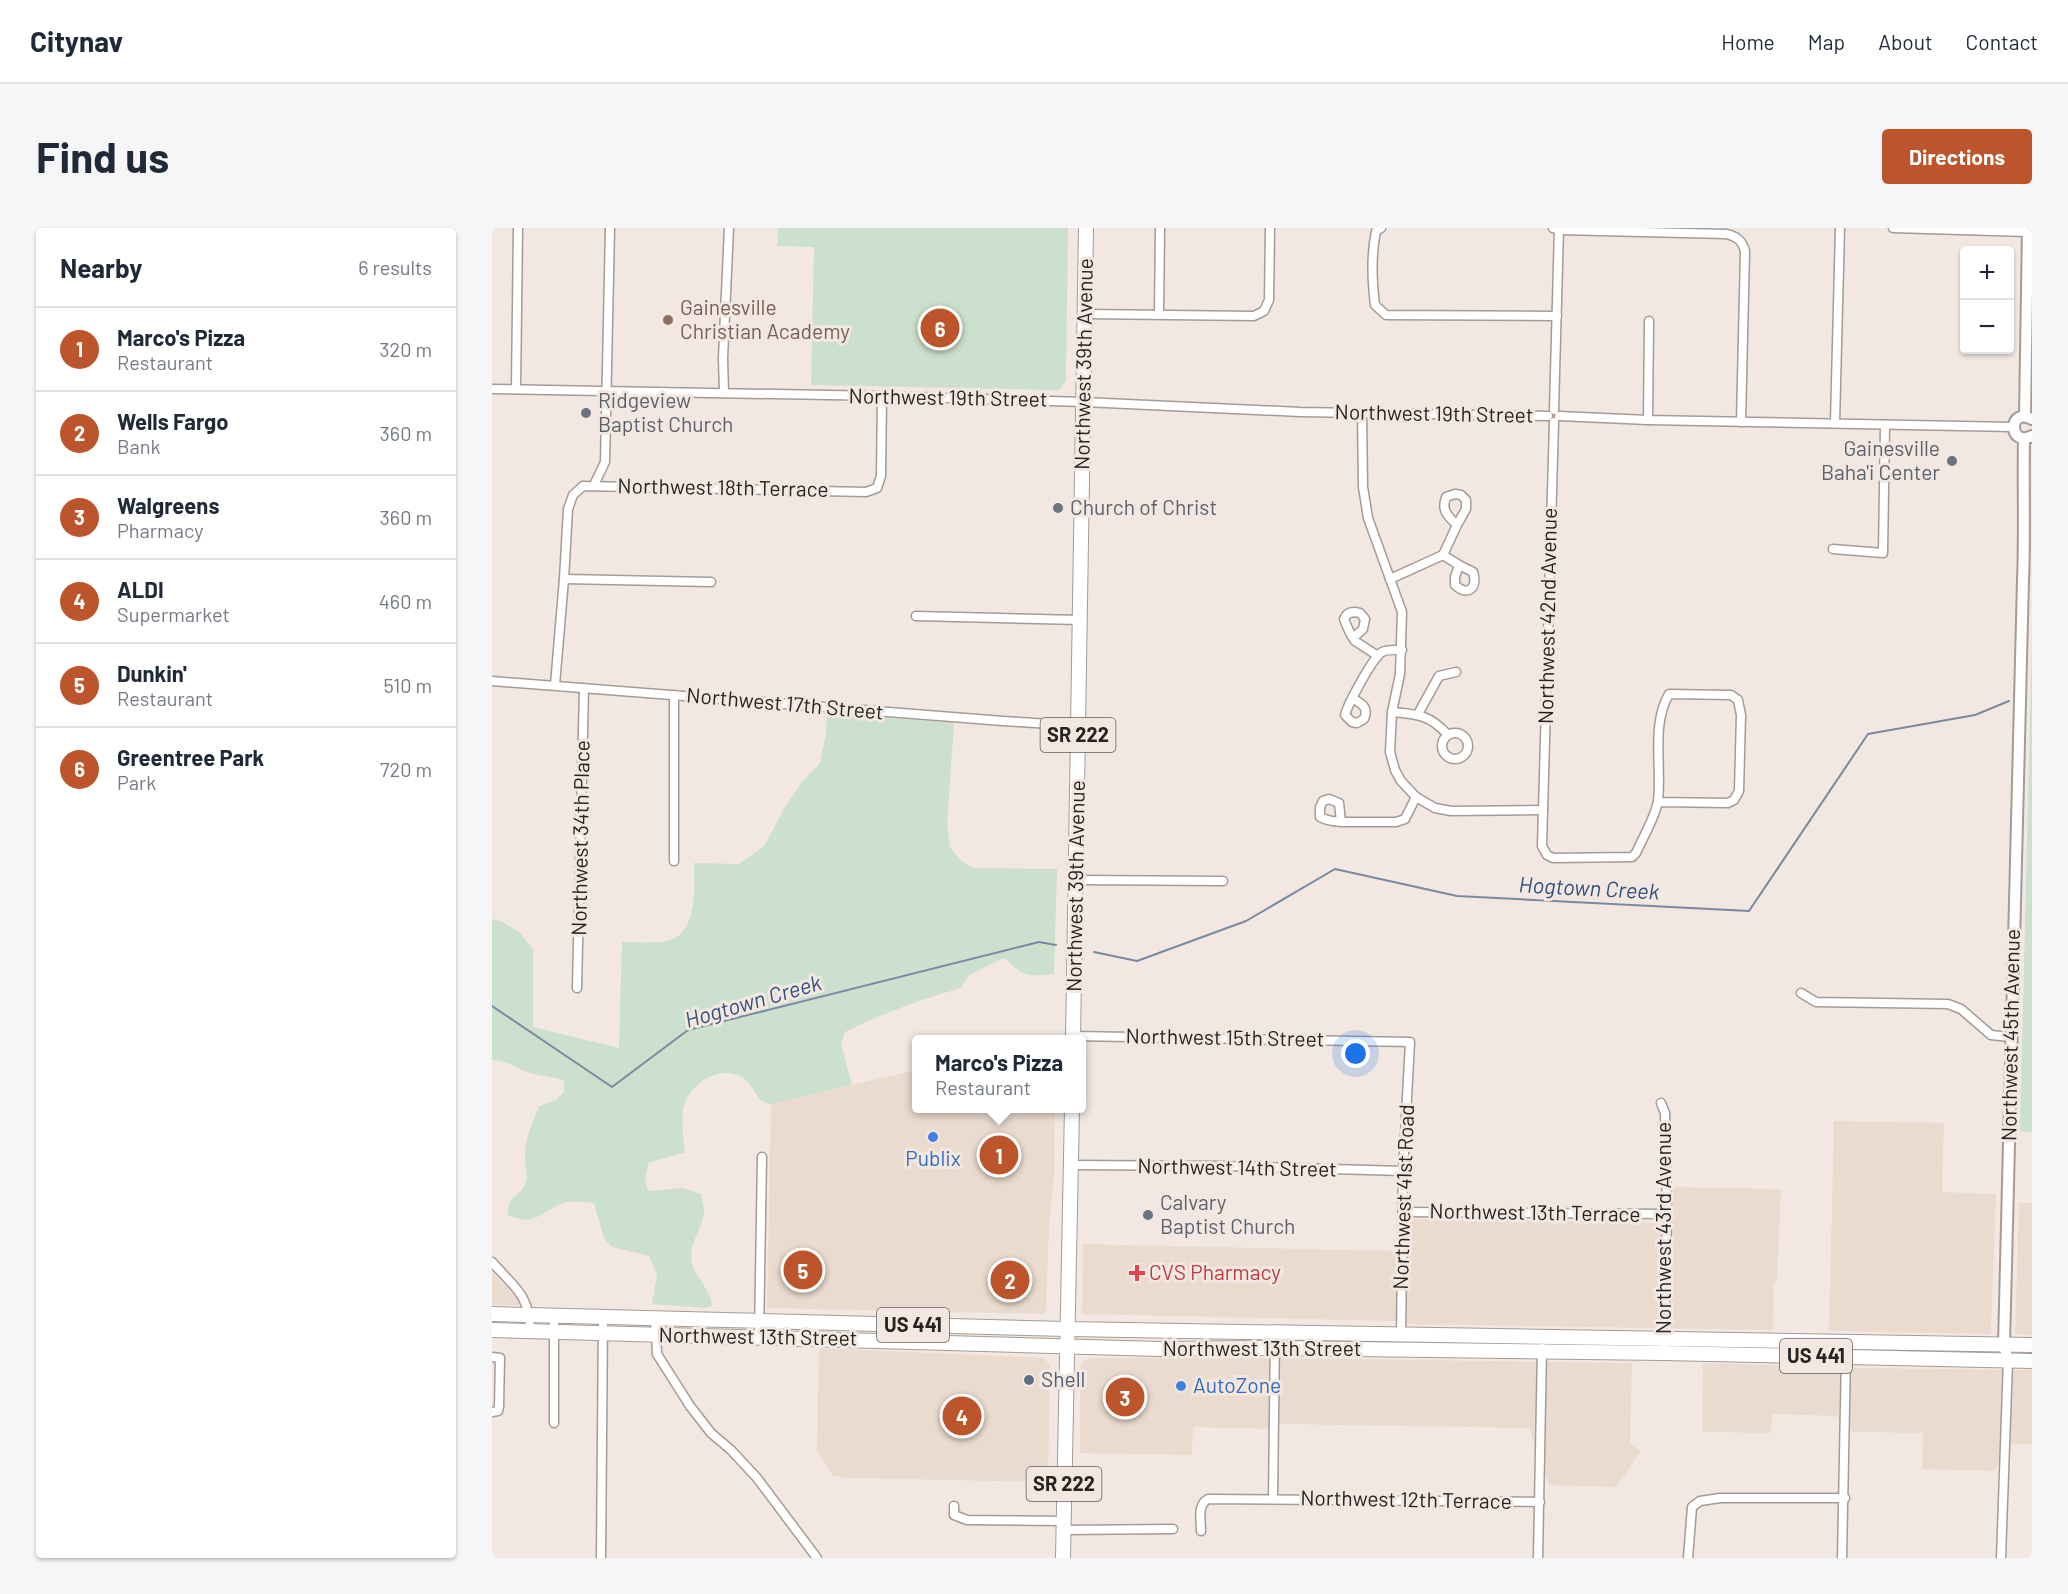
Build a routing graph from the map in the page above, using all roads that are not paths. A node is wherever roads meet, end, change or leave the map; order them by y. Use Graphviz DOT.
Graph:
graph roads {
  1 [pos="518,228"];
  2 [pos="609,228"];
  3 [pos="729,228"];
  4 [pos="1086,228"];
  5 [pos="1160,228"];
  6 [pos="1270,228"];
  7 [pos="1381,228"];
  8 [pos="1840,228"];
  9 [pos="1893,228"];
  10 [pos="1557,229"];
  11 [pos="2028,230"];
  12 [pos="1085,314"];
  13 [pos="1159,314"];
  14 [pos="1557,316"];
  15 [pos="1649,321"];
  16 [pos="492,389"];
  17 [pos="516,389"];
  18 [pos="606,390"];
  19 [pos="724,393"];
  20 [pos="882,396"];
  21 [pos="1084,402"];
  22 [pos="1362,413"];
  23 [pos="1554,416"];
  24 [pos="2029,418"];
  25 [pos="1648,420"];
  26 [pos="1741,422"];
  27 [pos="1835,423"];
  28 [pos="1885,425"];
  29 [pos="2013,427"];
  30 [pos="2028,437"];
  31 [pos="594,485"];
  32 [pos="1458,525"];
  33 [pos="1833,549"];
  34 [pos="1443,555"];
  35 [pos="1459,565"];
  36 [pos="564,579"];
  37 [pos="1390,579"];
  38 [pos="711,582"];
  39 [pos="916,616"];
  40 [pos="1080,620"];
  41 [pos="1353,638"];
  42 [pos="1402,650"];
  43 [pos="1378,656"];
  44 [pos="1456,672"];
  45 [pos="492,681"];
  46 [pos="555,685"];
  47 [pos="584,688"];
  48 [pos="674,694"];
  49 [pos="1352,698"];
  50 [pos="1392,712"];
  51 [pos="1418,714"];
  52 [pos="1078,726"];
  53 [pos="1448,735"];
  54 [pos="1416,797"];
  55 [pos="1658,802"];
  56 [pos="1543,810"];
  57 [pos="1341,822"];
  58 [pos="674,861"];
  59 [pos="1077,880"];
  60 [pos="1223,881"];
  61 [pos="577,988"];
  62 [pos="1801,993"];
  63 [pos="1074,1035"];
  64 [pos="2010,1037"];
  65 [pos="1086,1038"];
  66 [pos="1410,1045"];
  67 [pos="1661,1103"];
  68 [pos="1072,1113"];
  69 [pos="762,1157"];
  70 [pos="1071,1165"];
  71 [pos="1403,1171"];
  72 [pos="1403,1212"];
  73 [pos="1667,1214"];
  74 [pos="492,1262"];
  75 [pos="492,1314"];
  76 [pos="530,1315"];
  77 [pos="555,1316"];
  78 [pos="603,1317"];
  79 [pos="655,1318"];
  80 [pos="759,1321"];
  81 [pos="1067,1329"];
  82 [pos="492,1330"];
  83 [pos="530,1331"];
  84 [pos="554,1331"];
  85 [pos="1275,1332"];
  86 [pos="603,1333"];
  87 [pos="655,1334"];
  88 [pos="1401,1334"];
  89 [pos="759,1336"];
  90 [pos="1543,1336"];
  91 [pos="1664,1338"];
  92 [pos="1846,1341"];
  93 [pos="2004,1345"];
  94 [pos="2032,1345"];
  95 [pos="1066,1346"];
  96 [pos="1275,1348"];
  97 [pos="1401,1350"];
  98 [pos="1542,1352"];
  99 [pos="1664,1353"];
  100 [pos="1846,1356"];
  101 [pos="492,1357"];
  102 [pos="2008,1360"];
  103 [pos="2032,1361"];
  104 [pos="492,1412"];
  105 [pos="554,1423"];
  106 [pos="1845,1498"];
  107 [pos="1273,1499"];
  108 [pos="1540,1502"];
  109 [pos="954,1506"];
  110 [pos="1064,1525"];
  111 [pos="1173,1529"];
  112 [pos="1201,1531"];
  113 [pos="601,1558"];
  114 [pos="817,1558"];
  115 [pos="1063,1558"];
  116 [pos="1538,1558"];
  117 [pos="1689,1558"];
  118 [pos="1842,1558"];
  119 [pos="2001,1558"];
  1 -- 17 [label="street"];
  2 -- 18 [label="street"];
  3 -- 19 [label="street"];
  4 -- 12 [label="main road, Northwest 39th Avenue / SR 222"];
  5 -- 13 [label="street"];
  6 -- 13 [label="street"];
  7 -- 14 [label="street"];
  8 -- 27 [label="street"];
  9 -- 11 [label="street"];
  10 -- 14 [label="street, Northwest 42nd Avenue"];
  10 -- 26 [label="street"];
  11 -- 24 [label="street"];
  12 -- 13 [label="street"];
  12 -- 21 [label="main road, Northwest 39th Avenue / SR 222"];
  14 -- 23 [label="street, Northwest 42nd Avenue"];
  15 -- 25 [label="street"];
  16 -- 17 [label="street, Northwest 19th Street"];
  17 -- 18 [label="street, Northwest 19th Street"];
  18 -- 19 [label="street, Northwest 19th Street"];
  18 -- 31 [label="street"];
  19 -- 20 [label="street, Northwest 19th Street"];
  20 -- 21 [label="street, Northwest 19th Street"];
  20 -- 31 [label="street, Northwest 18th Terrace"];
  21 -- 22 [label="street, Northwest 19th Street"];
  21 -- 40 [label="main road, Northwest 39th Avenue / SR 222"];
  22 -- 23 [label="street, Northwest 19th Street"];
  22 -- 37 [label="street"];
  23 -- 25 [label="street, Northwest 19th Street"];
  23 -- 56 [label="street, Northwest 42nd Avenue"];
  24 -- 29 [label="street"];
  25 -- 26 [label="street, Northwest 19th Street"];
  26 -- 27 [label="street, Northwest 19th Street"];
  27 -- 28 [label="street, Northwest 19th Street"];
  28 -- 29 [label="street, Northwest 19th Street"];
  28 -- 33 [label="street"];
  29 -- 30 [label="street"];
  30 -- 64 [label="street, Northwest 45th Avenue"];
  31 -- 36 [label="street, Northwest 18th Terrace"];
  32 -- 34 [label="street"];
  34 -- 35 [label="street"];
  34 -- 37 [label="street"];
  36 -- 38 [label="street"];
  36 -- 46 [label="street"];
  37 -- 42 [label="street"];
  39 -- 40 [label="street"];
  40 -- 52 [label="main road, Northwest 39th Avenue / SR 222"];
  41 -- 43 [label="street"];
  42 -- 43 [label="street"];
  42 -- 50 [label="street"];
  43 -- 49 [label="street"];
  44 -- 51 [label="street"];
  45 -- 46 [label="street, Northwest 17th Street"];
  46 -- 47 [label="street, Northwest 17th Street"];
  47 -- 48 [label="street, Northwest 17th Street"];
  47 -- 61 [label="street, Northwest 34th Place"];
  48 -- 52 [label="street, Northwest 17th Street"];
  48 -- 58 [label="street"];
  50 -- 51 [label="street"];
  50 -- 54 [label="street"];
  51 -- 53 [label="street"];
  52 -- 59 [label="main road, Northwest 39th Avenue / SR 222"];
  54 -- 56 [label="street"];
  54 -- 57 [label="street"];
  55 -- 55 [label="street"];
  55 -- 56 [label="street, Northwest 42nd Avenue"];
  59 -- 60 [label="street"];
  59 -- 63 [label="main road, Northwest 39th Avenue / SR 222"];
  62 -- 64 [label="street"];
  64 -- 93 [label="street, Northwest 45th Avenue"];
  65 -- 66 [label="street, Northwest 15th Street"];
  66 -- 71 [label="street, Northwest 41st Road"];
  67 -- 73 [label="street, Northwest 43rd Avenue"];
  68 -- 70 [label="main road, SR 222"];
  69 -- 80 [label="street"];
  70 -- 71 [label="street, Northwest 14th Street"];
  70 -- 81 [label="main road, SR 222"];
  71 -- 72 [label="street, Northwest 41st Road"];
  72 -- 73 [label="street, Northwest 13th Terrace"];
  72 -- 88 [label="street, Northwest 41st Road"];
  73 -- 91 [label="street, Northwest 43rd Avenue"];
  74 -- 76 [label="street"];
  75 -- 76 [label="main road, Northwest 13th Street / US 441"];
  76 -- 77 [label="main road, Northwest 13th Street / US 441"];
  76 -- 83 [label="street"];
  77 -- 78 [label="main road, Northwest 13th Street / US 441"];
  77 -- 84 [label="street"];
  78 -- 79 [label="main road, Northwest 13th Street / US 441"];
  78 -- 86 [label="street"];
  79 -- 80 [label="main road, Northwest 13th Street / US 441"];
  79 -- 87 [label="street"];
  80 -- 81 [label="main road, Northwest 13th Street / US 441"];
  80 -- 89 [label="street"];
  81 -- 85 [label="main road, Northwest 13th Street / US 441"];
  81 -- 95 [label="main road, SR 222"];
  82 -- 83 [label="main road, Northwest 13th Street / US 441"];
  83 -- 84 [label="main road, Northwest 13th Street / US 441"];
  84 -- 86 [label="main road, Northwest 13th Street / US 441"];
  84 -- 105 [label="street"];
  85 -- 88 [label="main road, Northwest 13th Street / US 441"];
  85 -- 96 [label="street"];
  86 -- 87 [label="main road, Northwest 13th Street / US 441"];
  86 -- 113 [label="street"];
  87 -- 89 [label="main road, Northwest 13th Street / US 441"];
  87 -- 114 [label="street"];
  88 -- 90 [label="main road, Northwest 13th Street / US 441"];
  88 -- 97 [label="street, Northwest 41st Road"];
  89 -- 95 [label="main road, Northwest 13th Street / US 441"];
  90 -- 91 [label="main road, Northwest 13th Street / US 441"];
  90 -- 98 [label="street"];
  91 -- 92 [label="main road, Northwest 13th Street / US 441"];
  91 -- 99 [label="street, Northwest 43rd Avenue"];
  92 -- 93 [label="main road, Northwest 13th Street / US 441"];
  92 -- 100 [label="street"];
  93 -- 94 [label="main road, Northwest 13th Street / US 441"];
  93 -- 102 [label="street, Northwest 45th Avenue"];
  95 -- 96 [label="main road, Northwest 13th Street / US 441"];
  95 -- 110 [label="main road, SR 222"];
  96 -- 97 [label="main road, Northwest 13th Street / US 441"];
  96 -- 107 [label="street"];
  97 -- 98 [label="main road, Northwest 13th Street / US 441"];
  98 -- 99 [label="main road, Northwest 13th Street / US 441"];
  98 -- 108 [label="street"];
  99 -- 100 [label="main road, Northwest 13th Street / US 441"];
  100 -- 102 [label="main road, Northwest 13th Street / US 441"];
  100 -- 106 [label="street"];
  101 -- 104 [label="street"];
  102 -- 103 [label="main road, Northwest 13th Street / US 441"];
  102 -- 119 [label="street, Northwest 45th Avenue"];
  106 -- 117 [label="street"];
  106 -- 118 [label="street"];
  107 -- 108 [label="street, Northwest 12th Terrace"];
  107 -- 112 [label="street, Northwest 12th Terrace"];
  108 -- 116 [label="street"];
  109 -- 110 [label="street"];
  110 -- 111 [label="street"];
  110 -- 115 [label="main road, SR 222"];
}
